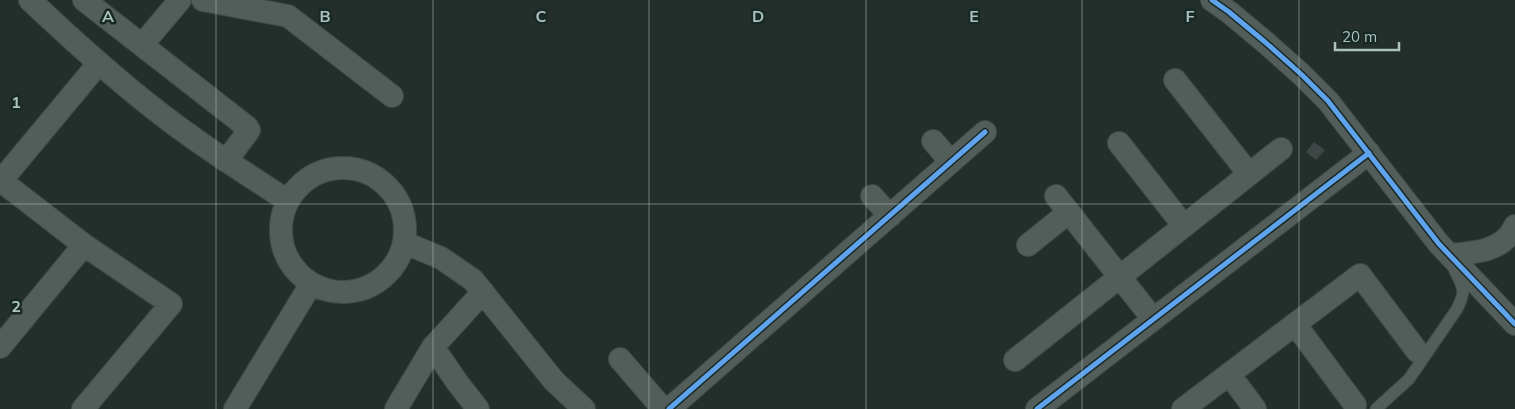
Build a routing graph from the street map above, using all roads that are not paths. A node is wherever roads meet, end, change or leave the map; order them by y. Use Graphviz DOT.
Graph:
graph roads {
  1 [pos="30,0"];
  2 [pos="84,0"];
  3 [pos="180,0"];
  4 [pos="203,0"];
  5 [pos="1217,3"];
  6 [pos="142,45"];
  7 [pos="99,63"];
  8 [pos="1174,80"];
  9 [pos="392,96"];
  10 [pos="985,132"];
  11 [pos="933,140"];
  12 [pos="1119,143"];
  13 [pos="1281,149"];
  14 [pos="1369,152"];
  15 [pos="226,161"];
  16 [pos="951,162"];
  17 [pos="1249,174"];
  18 [pos="0,181"];
  19 [pos="872,196"];
  20 [pos="288,200"];
  21 [pos="890,216"];
  22 [pos="1184,226"];
  23 [pos="1515,226"];
  24 [pos="404,243"];
  25 [pos="84,245"];
  26 [pos="1028,245"];
  27 [pos="1445,249"];
  28 [pos="1120,277"];
  29 [pos="311,284"];
  30 [pos="483,292"];
  31 [pos="1154,319"];
  32 [pos="1295,324"];
  33 [pos="1515,324"];
  34 [pos="0,347"];
  35 [pos="433,347"];
  36 [pos="1417,351"];
  37 [pos="620,359"];
  38 [pos="1015,360"];
  39 [pos="1229,374"];
  40 [pos="1366,407"];
  41 [pos="83,409"];
  42 [pos="235,409"];
  43 [pos="396,409"];
  44 [pos="478,409"];
  45 [pos="584,409"];
  46 [pos="664,409"];
  47 [pos="669,409"];
  48 [pos="1037,409"];
  49 [pos="1183,409"];
  50 [pos="1255,409"];
  1 -- 7 [label="street"];
  2 -- 6 [label="street"];
  3 -- 6 [label="street"];
  4 -- 9 [label="street"];
  5 -- 14 [label="street"];
  6 -- 15 [label="street"];
  7 -- 15 [label="street"];
  7 -- 18 [label="street"];
  8 -- 17 [label="street"];
  10 -- 16 [label="street"];
  11 -- 16 [label="street"];
  12 -- 22 [label="street"];
  13 -- 17 [label="street"];
  14 -- 27 [label="street"];
  14 -- 31 [label="street"];
  15 -- 20 [label="street"];
  16 -- 21 [label="street"];
  17 -- 22 [label="street"];
  18 -- 25 [label="street"];
  19 -- 21 [label="street"];
  20 -- 24 [label="street"];
  20 -- 29 [label="street"];
  21 -- 47 [label="street"];
  22 -- 28 [label="street"];
  23 -- 27 [label="street"];
  24 -- 29 [label="street"];
  24 -- 30 [label="street"];
  25 -- 34 [label="street"];
  25 -- 41 [label="street"];
  26 -- 28 [label="street"];
  27 -- 33 [label="street"];
  27 -- 40 [label="lane"];
  28 -- 31 [label="street"];
  28 -- 38 [label="street"];
  29 -- 42 [label="street"];
  30 -- 35 [label="street"];
  30 -- 45 [label="street"];
  31 -- 48 [label="street"];
  32 -- 36 [label="street"];
  32 -- 39 [label="street"];
  32 -- 40 [label="street"];
  35 -- 43 [label="street"];
  35 -- 44 [label="street"];
  37 -- 46 [label="street"];
  39 -- 49 [label="street"];
  39 -- 50 [label="street"];
}
